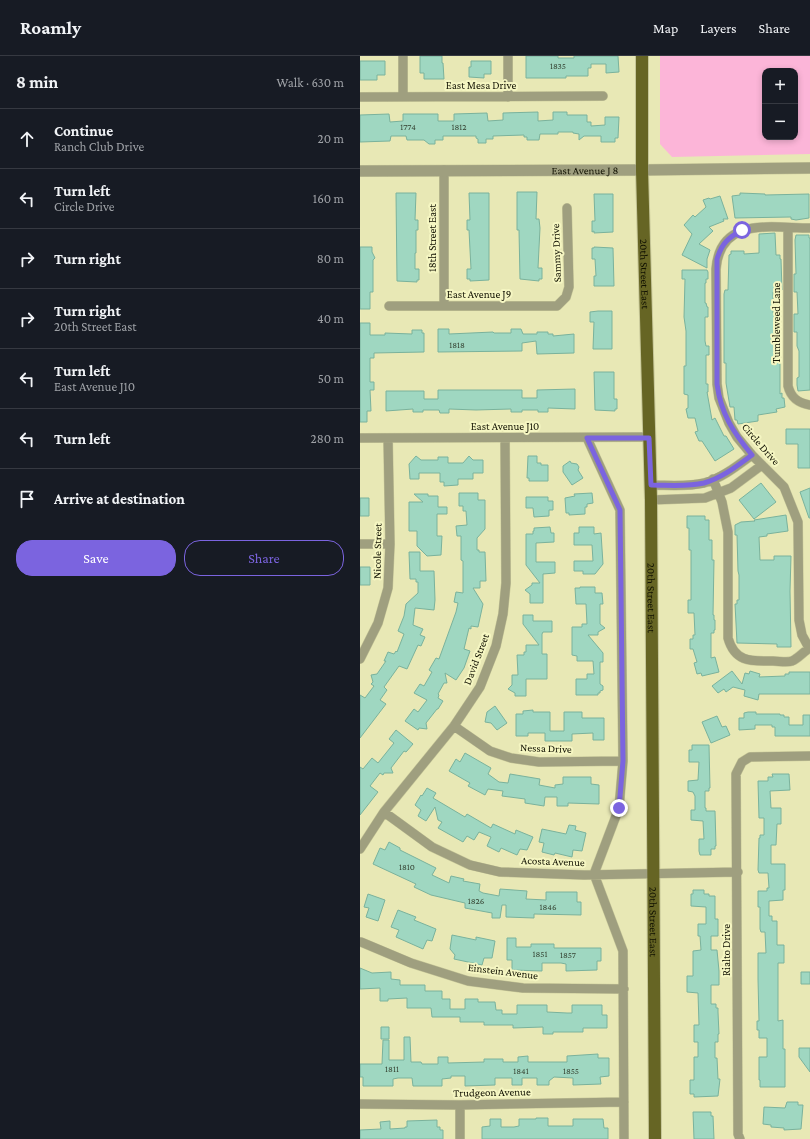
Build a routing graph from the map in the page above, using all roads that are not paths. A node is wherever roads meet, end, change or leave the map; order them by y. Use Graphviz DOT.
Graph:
graph roads {
  1 [pos="404,56"];
  2 [pos="508,56"];
  3 [pos="642,56"];
  4 [pos="603,96"];
  5 [pos="360,97"];
  6 [pos="403,97"];
  7 [pos="508,97"];
  8 [pos="810,168"];
  9 [pos="444,170"];
  10 [pos="642,170"];
  11 [pos="360,171"];
  12 [pos="567,208"];
  13 [pos="788,228"];
  14 [pos="810,228"];
  15 [pos="566,297"];
  16 [pos="389,306"];
  17 [pos="444,306"];
  18 [pos="810,405"];
  19 [pos="360,438"];
  20 [pos="388,438"];
  21 [pos="505,438"];
  22 [pos="587,438"];
  23 [pos="649,438"];
  24 [pos="752,455"];
  25 [pos="762,465"];
  26 [pos="713,479"];
  27 [pos="651,485"];
  28 [pos="718,493"];
  29 [pos="651,500"];
  30 [pos="360,544"];
  31 [pos="390,544"];
  32 [pos="810,648"];
  33 [pos="360,659"];
  34 [pos="454,726"];
  35 [pos="810,756"];
  36 [pos="623,761"];
  37 [pos="384,812"];
  38 [pos="360,849"];
  39 [pos="738,872"];
  40 [pos="654,873"];
  41 [pos="594,874"];
  42 [pos="362,942"];
  43 [pos="624,989"];
  44 [pos="624,1102"];
  45 [pos="360,1104"];
  46 [pos="460,1105"];
  47 [pos="460,1139"];
  48 [pos="624,1139"];
  49 [pos="655,1139"];
  50 [pos="740,1139"];
  1 -- 6 [label="street"];
  2 -- 7 [label="street"];
  3 -- 10 [label="main road, 20th Street East"];
  4 -- 7 [label="street, East Mesa Drive"];
  5 -- 6 [label="street, East Mesa Drive"];
  6 -- 7 [label="street, East Mesa Drive"];
  8 -- 10 [label="street, East Avenue J 8"];
  9 -- 10 [label="street, East Avenue J 8"];
  9 -- 11 [label="street, East Avenue J 8"];
  9 -- 17 [label="street, 18th Street East"];
  10 -- 23 [label="main road, 20th Street East"];
  12 -- 15 [label="street, Sammy Drive"];
  13 -- 14 [label="street"];
  13 -- 18 [label="street, Tumbleweed Lane"];
  13 -- 24 [label="street, Circle Drive"];
  15 -- 17 [label="street, East Avenue J9"];
  16 -- 17 [label="street, East Avenue J9"];
  19 -- 20 [label="street, East Avenue J10"];
  20 -- 21 [label="street, East Avenue J10"];
  20 -- 31 [label="street, Nicole Street"];
  21 -- 22 [label="street, East Avenue J10"];
  21 -- 34 [label="street, David Street"];
  22 -- 23 [label="street, East Avenue J10"];
  22 -- 36 [label="street"];
  23 -- 27 [label="main road, 20th Street East"];
  24 -- 25 [label="street, Circle Drive"];
  24 -- 26 [label="street"];
  25 -- 28 [label="street"];
  25 -- 32 [label="street, Circle Drive"];
  26 -- 27 [label="street"];
  26 -- 28 [label="street"];
  27 -- 29 [label="main road, 20th Street East"];
  28 -- 29 [label="street"];
  28 -- 32 [label="street"];
  29 -- 40 [label="main road, 20th Street East"];
  30 -- 31 [label="street"];
  31 -- 33 [label="street, Nicole Street"];
  34 -- 36 [label="street, Nessa Drive"];
  34 -- 37 [label="street, David Street"];
  35 -- 39 [label="street, Rialto Drive"];
  36 -- 41 [label="street"];
  37 -- 38 [label="street, David Street"];
  37 -- 41 [label="street, Acosta Avenue"];
  39 -- 40 [label="street, Acosta Avenue"];
  39 -- 50 [label="street, Rialto Drive"];
  40 -- 41 [label="street, Acosta Avenue"];
  40 -- 49 [label="main road, 20th Street East"];
  41 -- 43 [label="street"];
  42 -- 43 [label="street, Einstein Avenue"];
  43 -- 44 [label="street"];
  44 -- 46 [label="street, Trudgeon Avenue"];
  44 -- 48 [label="street"];
  45 -- 46 [label="street, Trudgeon Avenue"];
  46 -- 47 [label="street"];
}
